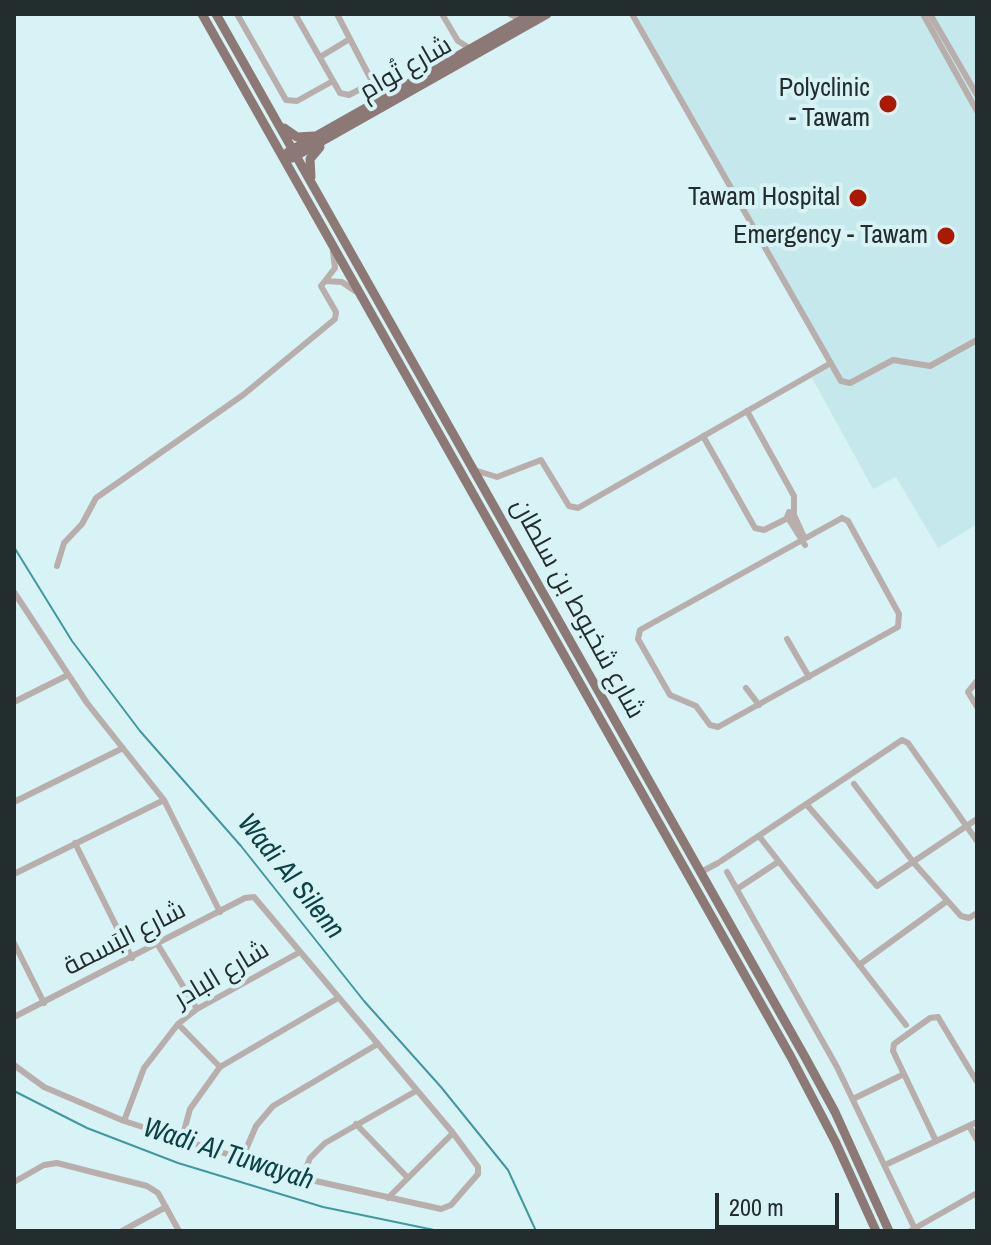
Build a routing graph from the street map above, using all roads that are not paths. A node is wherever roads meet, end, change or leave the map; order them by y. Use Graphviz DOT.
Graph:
graph roads {
  1 [pos="202,14"];
  2 [pos="216,14"];
  3 [pos="237,14"];
  4 [pos="295,14"];
  5 [pos="337,14"];
  6 [pos="442,14"];
  7 [pos="510,14"];
  8 [pos="532,14"];
  9 [pos="547,14"];
  10 [pos="632,14"];
  11 [pos="923,14"];
  12 [pos="930,14"];
  13 [pos="522,20"];
  14 [pos="509,28"];
  15 [pos="456,38"];
  16 [pos="348,40"];
  17 [pos="471,49"];
  18 [pos="459,56"];
  19 [pos="320,57"];
  20 [pos="950,63"];
  21 [pos="965,74"];
  22 [pos="333,81"];
  23 [pos="366,86"];
  24 [pos="977,95"];
  25 [pos="362,110"];
  26 [pos="977,111"];
  27 [pos="274,118"];
  28 [pos="328,135"];
  29 [pos="289,156"];
  30 [pos="312,184"];
  31 [pos="332,219"];
  32 [pos="321,224"];
  33 [pos="326,281"];
  34 [pos="375,320"];
  35 [pos="977,340"];
  36 [pos="831,363"];
  37 [pos="747,411"];
  38 [pos="703,436"];
  39 [pos="474,470"];
  40 [pos="497,477"];
  41 [pos="490,498"];
  42 [pos="789,516"];
  43 [pos="804,541"];
  44 [pos="57,566"];
  45 [pos="14,592"];
  46 [pos="787,639"];
  47 [pos="68,675"];
  48 [pos="809,677"];
  49 [pos="977,681"];
  50 [pos="746,688"];
  51 [pos="14,702"];
  52 [pos="759,705"];
  53 [pos="977,707"];
  54 [pos="123,748"];
  55 [pos="854,784"];
  56 [pos="164,800"];
  57 [pos="14,802"];
  58 [pos="807,805"];
  59 [pos="977,819"];
  60 [pos="967,826"];
  61 [pos="759,836"];
  62 [pos="977,841"];
  63 [pos="75,843"];
  64 [pos="778,862"];
  65 [pos="914,863"];
  66 [pos="701,872"];
  67 [pos="727,872"];
  68 [pos="14,874"];
  69 [pos="737,889"];
  70 [pos="947,901"];
  71 [pos="220,912"];
  72 [pos="977,913"];
  73 [pos="969,918"];
  74 [pos="977,924"];
  75 [pos="14,943"];
  76 [pos="158,945"];
  77 [pos="300,952"];
  78 [pos="132,958"];
  79 [pos="859,965"];
  80 [pos="338,998"];
  81 [pos="44,1003"];
  82 [pos="197,1009"];
  83 [pos="14,1017"];
  84 [pos="178,1024"];
  85 [pos="906,1025"];
  86 [pos="376,1045"];
  87 [pos="14,1065"];
  88 [pos="220,1067"];
  89 [pos="904,1074"];
  90 [pos="977,1082"];
  91 [pos="416,1091"];
  92 [pos="853,1099"];
  93 [pos="124,1121"];
  94 [pos="977,1122"];
  95 [pos="356,1124"];
  96 [pos="969,1126"];
  97 [pos="453,1133"];
  98 [pos="977,1140"];
  99 [pos="936,1141"];
  100 [pos="181,1142"];
  101 [pos="241,1161"];
  102 [pos="885,1165"];
  103 [pos="302,1178"];
  104 [pos="408,1178"];
  105 [pos="15,1179"];
  106 [pos="977,1193"];
  107 [pos="388,1198"];
  108 [pos="166,1207"];
  109 [pos="913,1230"];
  110 [pos="122,1231"];
  111 [pos="179,1231"];
  112 [pos="876,1231"];
  113 [pos="889,1231"];
  1 -- 29 [label="main road, شارع شخبوط بن سلطان"];
  2 -- 27 [label="main road, شارع شخبوط بن سلطان"];
  3 -- 22 [label="street"];
  4 -- 19 [label="street"];
  5 -- 16 [label="street"];
  6 -- 15 [label="street"];
  7 -- 13 [label="street"];
  7 -- 14 [label="street"];
  8 -- 13 [label="main road, شارع تُوام"];
  9 -- 28 [label="main road, شارع تُوام"];
  10 -- 36 [label="street"];
  11 -- 20 [label="street"];
  12 -- 21 [label="street"];
  13 -- 14 [label="main road, شارع تُوام"];
  14 -- 17 [label="main road, شارع تُوام"];
  15 -- 17 [label="street"];
  15 -- 18 [label="street"];
  16 -- 19 [label="street"];
  16 -- 25 [label="street"];
  17 -- 18 [label="main road, شارع تُوام"];
  18 -- 25 [label="main road, شارع تُوام"];
  19 -- 22 [label="street"];
  20 -- 21 [label="street"];
  20 -- 26 [label="street"];
  21 -- 24 [label="street"];
  22 -- 23 [label="street"];
  25 -- 28 [label="main road, شارع تُوام"];
  27 -- 28 [label="main road"];
  27 -- 29 [label="main road, شارع شخبوط بن سلطان"];
  28 -- 29 [label="main road, شارع تُوام"];
  28 -- 29 [label="main road"];
  28 -- 30 [label="main road"];
  29 -- 30 [label="main road, شارع شخبوط بن سلطان"];
  29 -- 31 [label="main road"];
  29 -- 32 [label="main road, شارع شخبوط بن سلطان"];
  30 -- 31 [label="main road, شارع شخبوط بن سلطان"];
  31 -- 39 [label="main road, شارع شخبوط بن سلطان"];
  32 -- 33 [label="street"];
  32 -- 34 [label="main road, شارع شخبوط بن سلطان"];
  33 -- 34 [label="street"];
  33 -- 44 [label="street"];
  34 -- 112 [label="main road, شارع شخبوط بن سلطان"];
  35 -- 36 [label="street"];
  36 -- 37 [label="street"];
  37 -- 38 [label="street"];
  37 -- 42 [label="street"];
  38 -- 40 [label="street"];
  38 -- 42 [label="street"];
  39 -- 40 [label="street"];
  39 -- 41 [label="main road, شارع شخبوط بن سلطان"];
  40 -- 41 [label="street"];
  41 -- 66 [label="main road, شارع شخبوط بن سلطان"];
  42 -- 43 [label="street"];
  43 -- 48 [label="street"];
  43 -- 52 [label="street"];
  45 -- 47 [label="street"];
  46 -- 48 [label="street"];
  47 -- 51 [label="street"];
  47 -- 54 [label="street"];
  48 -- 52 [label="street"];
  49 -- 53 [label="street"];
  50 -- 52 [label="street"];
  54 -- 56 [label="street"];
  54 -- 57 [label="street"];
  55 -- 65 [label="street"];
  56 -- 63 [label="street"];
  56 -- 71 [label="street"];
  58 -- 60 [label="street"];
  58 -- 61 [label="street"];
  58 -- 65 [label="street"];
  59 -- 60 [label="street"];
  60 -- 62 [label="street"];
  60 -- 65 [label="street"];
  61 -- 64 [label="street"];
  61 -- 66 [label="street"];
  63 -- 68 [label="street"];
  63 -- 78 [label="street"];
  64 -- 69 [label="street"];
  64 -- 79 [label="street"];
  65 -- 70 [label="street"];
  66 -- 113 [label="main road, شارع شخبوط بن سلطان"];
  67 -- 69 [label="street"];
  69 -- 92 [label="street"];
  70 -- 73 [label="street"];
  70 -- 79 [label="street"];
  71 -- 76 [label="street, شارع البَسمة"];
  71 -- 77 [label="street, شارع البَسمة"];
  72 -- 73 [label="street"];
  73 -- 74 [label="street"];
  75 -- 81 [label="street"];
  76 -- 78 [label="street, شارع البَسمة"];
  76 -- 82 [label="street"];
  77 -- 80 [label="street"];
  77 -- 82 [label="street, شارع البادر"];
  78 -- 81 [label="street, شارع البَسمة"];
  79 -- 85 [label="street"];
  80 -- 86 [label="street"];
  80 -- 88 [label="street"];
  81 -- 83 [label="street, شارع البَسمة"];
  82 -- 84 [label="street, شارع البادر"];
  84 -- 88 [label="street"];
  84 -- 93 [label="street, شارع البادر"];
  86 -- 91 [label="street"];
  86 -- 101 [label="street"];
  87 -- 93 [label="street"];
  88 -- 100 [label="street"];
  89 -- 90 [label="street"];
  89 -- 92 [label="street"];
  89 -- 99 [label="street"];
  91 -- 95 [label="street"];
  91 -- 97 [label="street"];
  92 -- 102 [label="street"];
  93 -- 100 [label="street"];
  94 -- 96 [label="street"];
  95 -- 103 [label="street"];
  95 -- 104 [label="street"];
  96 -- 98 [label="street"];
  96 -- 99 [label="street"];
  97 -- 104 [label="street"];
  97 -- 107 [label="street"];
  99 -- 102 [label="street"];
  100 -- 101 [label="street"];
  101 -- 103 [label="street"];
  102 -- 109 [label="street"];
  103 -- 107 [label="street"];
  104 -- 107 [label="street"];
  105 -- 108 [label="street"];
  106 -- 109 [label="street"];
  108 -- 110 [label="street"];
  108 -- 111 [label="street"];
}
